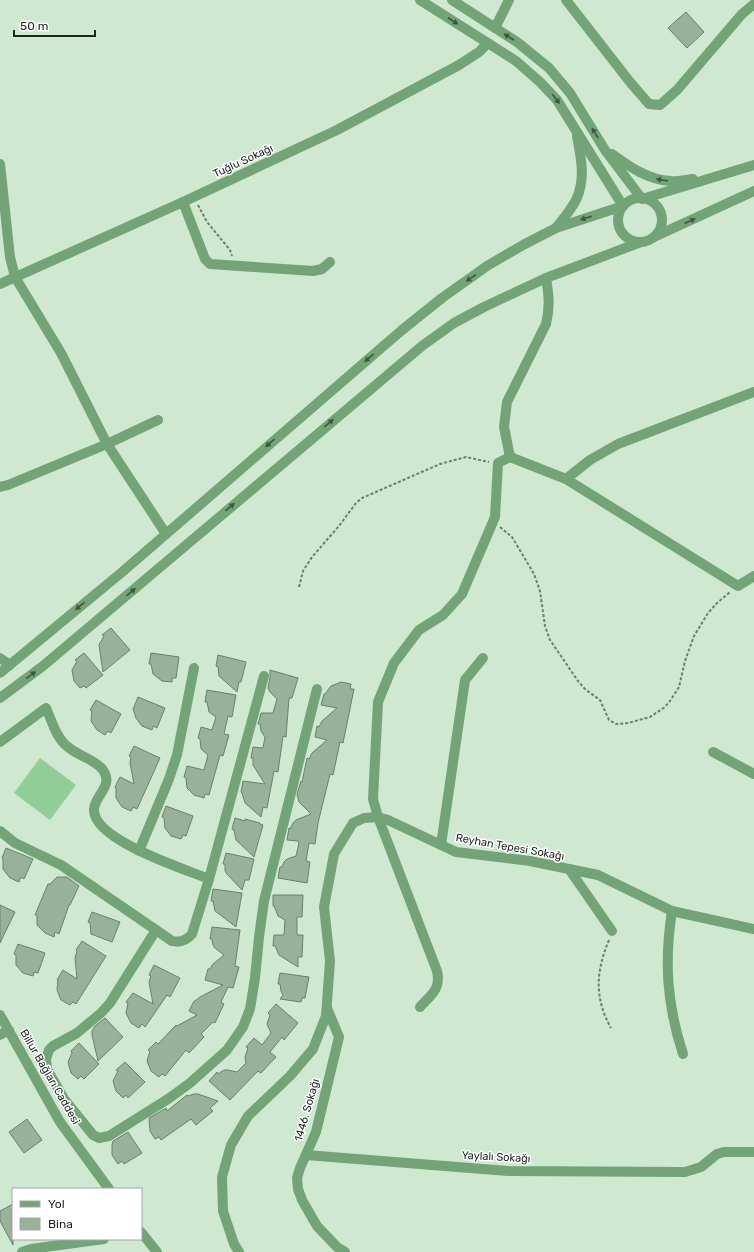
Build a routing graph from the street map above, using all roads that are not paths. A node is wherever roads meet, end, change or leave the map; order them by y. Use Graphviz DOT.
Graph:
graph roads {
  1 [pos="420,0"];
  2 [pos="509,0"];
  3 [pos="566,0"];
  4 [pos="457,2"];
  5 [pos="754,4"];
  6 [pos="495,28"];
  7 [pos="488,43"];
  8 [pos="576,130"];
  9 [pos="605,150"];
  10 [pos="0,164"];
  11 [pos="754,165"];
  12 [pos="715,177"];
  13 [pos="754,191"];
  14 [pos="642,199"];
  15 [pos="183,202"];
  16 [pos="623,206"];
  17 [pos="556,228"];
  18 [pos="654,237"];
  19 [pos="641,242"];
  20 [pos="330,262"];
  21 [pos="15,277"];
  22 [pos="546,278"];
  23 [pos="0,284"];
  24 [pos="754,392"];
  25 [pos="158,420"];
  26 [pos="107,444"];
  27 [pos="510,457"];
  28 [pos="566,478"];
  29 [pos="0,487"];
  30 [pos="166,534"];
  31 [pos="754,576"];
  32 [pos="0,658"];
  33 [pos="483,658"];
  34 [pos="10,665"];
  35 [pos="194,668"];
  36 [pos="0,673"];
  37 [pos="264,676"];
  38 [pos="317,689"];
  39 [pos="0,698"];
  40 [pos="0,742"];
  41 [pos="713,752"];
  42 [pos="754,774"];
  43 [pos="378,817"];
  44 [pos="0,833"];
  45 [pos="441,845"];
  46 [pos="139,851"];
  47 [pos="570,869"];
  48 [pos="209,879"];
  49 [pos="672,911"];
  50 [pos="754,929"];
  51 [pos="156,930"];
  52 [pos="612,931"];
  53 [pos="420,1007"];
  54 [pos="327,1008"];
  55 [pos="0,1015"];
  56 [pos="4,1033"];
  57 [pos="683,1054"];
  58 [pos="754,1152"];
  59 [pos="306,1154"];
  60 [pos="108,1188"];
  61 [pos="142,1234"];
  62 [pos="97,1240"];
  63 [pos="22,1252"];
  64 [pos="157,1252"];
  65 [pos="239,1252"];
  66 [pos="345,1252"];
  1 -- 7 [label="street, one-way"];
  2 -- 6 [label="street"];
  3 -- 5 [label="street"];
  4 -- 6 [label="street"];
  9 -- 6 [label="street, one-way"];
  7 -- 8 [label="street, one-way"];
  7 -- 15 [label="street, Tuğlu Sokağı"];
  8 -- 16 [label="street"];
  8 -- 17 [label="street"];
  12 -- 9 [label="street, one-way"];
  9 -- 14 [label="street"];
  10 -- 21 [label="street"];
  11 -- 12 [label="street"];
  12 -- 14 [label="street"];
  18 -- 13 [label="street, one-way"];
  14 -- 16 [label="street"];
  14 -- 18 [label="street"];
  15 -- 20 [label="street"];
  15 -- 21 [label="street, Tuğlu Sokağı"];
  16 -- 17 [label="street, one-way"];
  16 -- 19 [label="street"];
  17 -- 30 [label="street, one-way"];
  18 -- 19 [label="street"];
  19 -- 22 [label="street"];
  21 -- 23 [label="street, Tuğlu Sokağı"];
  21 -- 26 [label="street"];
  22 -- 27 [label="street"];
  39 -- 22 [label="street, one-way"];
  24 -- 28 [label="street"];
  25 -- 26 [label="street"];
  26 -- 29 [label="street"];
  26 -- 30 [label="street"];
  27 -- 28 [label="street"];
  27 -- 43 [label="street"];
  28 -- 31 [label="street"];
  30 -- 34 [label="street, one-way"];
  32 -- 34 [label="street"];
  33 -- 45 [label="street"];
  34 -- 36 [label="street"];
  35 -- 46 [label="street"];
  37 -- 48 [label="street"];
  38 -- 51 [label="street"];
  40 -- 46 [label="street"];
  41 -- 42 [label="street"];
  43 -- 45 [label="street, Reyhan Tepesi Sokağı"];
  43 -- 53 [label="street"];
  43 -- 54 [label="street"];
  44 -- 51 [label="street"];
  45 -- 47 [label="street, Reyhan Tepesi Sokağı"];
  46 -- 48 [label="street"];
  47 -- 49 [label="street, Reyhan Tepesi Sokağı"];
  47 -- 52 [label="street"];
  48 -- 51 [label="street"];
  49 -- 50 [label="street, Reyhan Tepesi Sokağı"];
  49 -- 57 [label="street"];
  54 -- 59 [label="street, 1446. Sokağı"];
  54 -- 65 [label="street"];
  55 -- 56 [label="street, Billur Bağları Caddesi"];
  56 -- 60 [label="street, Billur Bağları Caddesi"];
  58 -- 59 [label="street, Yaylalı Sokağı"];
  59 -- 66 [label="street, 1446. Sokağı"];
  61 -- 64 [label="street"];
  62 -- 63 [label="street"];
}
